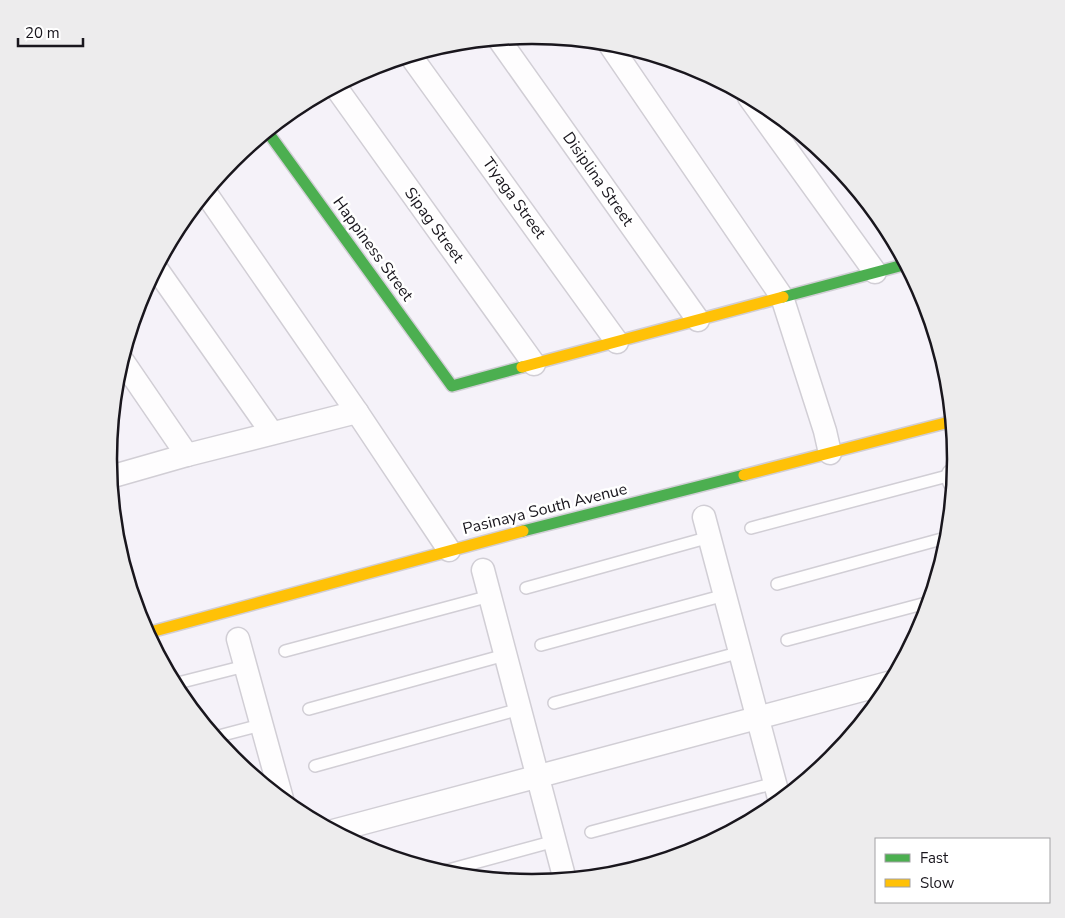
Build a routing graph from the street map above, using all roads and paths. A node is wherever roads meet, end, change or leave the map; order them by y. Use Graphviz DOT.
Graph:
graph roads {
  1 [pos="503,45"];
  2 [pos="615,52"];
  3 [pos="414,61"];
  4 [pos="339,92"];
  5 [pos="763,114"];
  6 [pos="271,137"];
  7 [pos="209,198"];
  8 [pos="900,266"];
  9 [pos="876,272"];
  10 [pos="160,274"];
  11 [pos="782,297"];
  12 [pos="698,320"];
  13 [pos="617,342"];
  14 [pos="534,364"];
  15 [pos="127,368"];
  16 [pos="357,412"];
  17 [pos="946,423"];
  18 [pos="272,433"];
  19 [pos="830,453"];
  20 [pos="187,455"];
  21 [pos="118,475"];
  22 [pos="947,479"];
  23 [pos="707,527"];
  24 [pos="751,528"];
  25 [pos="940,539"];
  26 [pos="449,550"];
  27 [pos="483,570"];
  28 [pos="777,584"];
  29 [pos="526,588"];
  30 [pos="725,594"];
  31 [pos="490,596"];
  32 [pos="921,604"];
  33 [pos="155,631"];
  34 [pos="238,639"];
  35 [pos="787,640"];
  36 [pos="541,645"];
  37 [pos="284,651"];
  38 [pos="740,652"];
  39 [pos="505,655"];
  40 [pos="245,666"];
  41 [pos="182,682"];
  42 [pos="881,685"];
  43 [pos="554,704"];
  44 [pos="309,709"];
  45 [pos="520,709"];
  46 [pos="758,718"];
  47 [pos="261,725"];
  48 [pos="222,735"];
  49 [pos="315,766"];
  50 [pos="538,776"];
  51 [pos="275,784"];
  52 [pos="778,792"];
  53 [pos="343,828"];
  54 [pos="591,832"];
  55 [pos="555,841"];
  56 [pos="458,867"];
  57 [pos="563,873"];
  1 -- 12 [label="street, Disiplina Street"];
  2 -- 11 [label="street"];
  3 -- 13 [label="street, Tiyaga Street"];
  4 -- 14 [label="street, Sipag Street"];
  5 -- 9 [label="street"];
  6 -- 14 [label="street, Happiness Street"];
  7 -- 16 [label="street"];
  8 -- 9 [label="street"];
  9 -- 11 [label="street"];
  10 -- 18 [label="street"];
  11 -- 12 [label="street"];
  11 -- 19 [label="street"];
  12 -- 13 [label="street"];
  13 -- 14 [label="street"];
  15 -- 20 [label="street"];
  16 -- 18 [label="street"];
  16 -- 26 [label="street"];
  17 -- 19 [label="street, Pasinaya South Avenue"];
  18 -- 20 [label="street"];
  19 -- 26 [label="street, Pasinaya South Avenue"];
  20 -- 21 [label="street"];
  22 -- 24 [label="lane"];
  23 -- 29 [label="lane"];
  23 -- 30 [label="street"];
  25 -- 28 [label="lane"];
  26 -- 33 [label="street, Pasinaya South Avenue"];
  27 -- 31 [label="street"];
  30 -- 36 [label="lane"];
  30 -- 38 [label="street"];
  31 -- 37 [label="lane"];
  31 -- 39 [label="street"];
  32 -- 35 [label="lane"];
  34 -- 40 [label="street"];
  38 -- 43 [label="lane"];
  38 -- 46 [label="street"];
  39 -- 44 [label="lane"];
  39 -- 45 [label="street"];
  40 -- 41 [label="lane"];
  40 -- 47 [label="street"];
  42 -- 46 [label="street"];
  45 -- 49 [label="lane"];
  45 -- 50 [label="street"];
  46 -- 50 [label="street"];
  46 -- 52 [label="street"];
  47 -- 48 [label="lane"];
  47 -- 51 [label="street"];
  50 -- 53 [label="street"];
  50 -- 55 [label="street"];
  52 -- 54 [label="lane"];
  55 -- 56 [label="lane"];
  55 -- 57 [label="street"];
}
